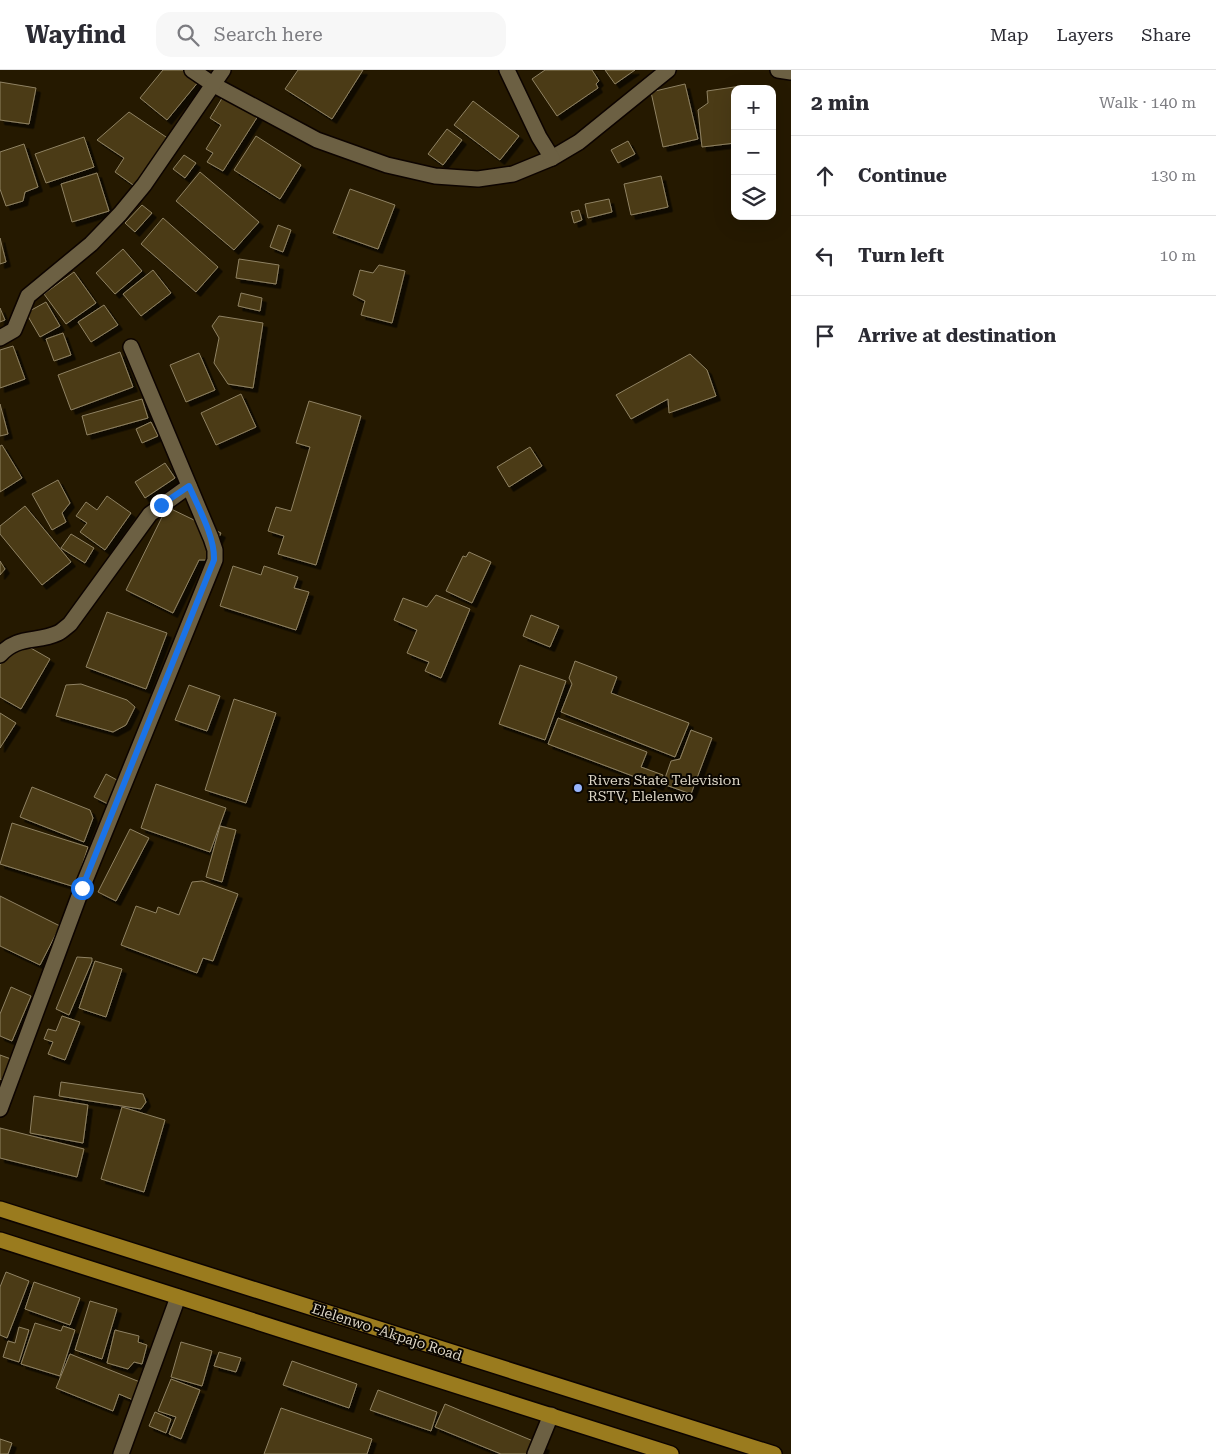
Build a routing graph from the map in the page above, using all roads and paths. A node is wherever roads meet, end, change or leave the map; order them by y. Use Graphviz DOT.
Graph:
graph roads {
  1 [pos="192,70"];
  2 [pos="223,70"];
  3 [pos="507,70"];
  4 [pos="668,70"];
  5 [pos="778,70"];
  6 [pos="791,72"];
  7 [pos="214,85"];
  8 [pos="552,158"];
  9 [pos="0,338"];
  10 [pos="131,347"];
  11 [pos="189,486"];
  12 [pos="0,655"];
  13 [pos="0,1109"];
  14 [pos="0,1210"];
  15 [pos="0,1240"];
  16 [pos="178,1297"];
  17 [pos="550,1415"];
  18 [pos="121,1454"];
  19 [pos="535,1454"];
  20 [pos="671,1454"];
  21 [pos="774,1454"];
  1 -- 7 [label="street"];
  2 -- 7 [label="street"];
  3 -- 8 [label="street"];
  4 -- 8 [label="street"];
  5 -- 6 [label="street"];
  7 -- 8 [label="street"];
  7 -- 9 [label="street"];
  10 -- 11 [label="street"];
  11 -- 12 [label="street"];
  11 -- 13 [label="street"];
  14 -- 21 [label="main road, Elelenwo -Akpajo Road"];
  15 -- 16 [label="main road"];
  16 -- 17 [label="main road"];
  16 -- 18 [label="street"];
  17 -- 19 [label="street"];
  17 -- 20 [label="main road"];
}
